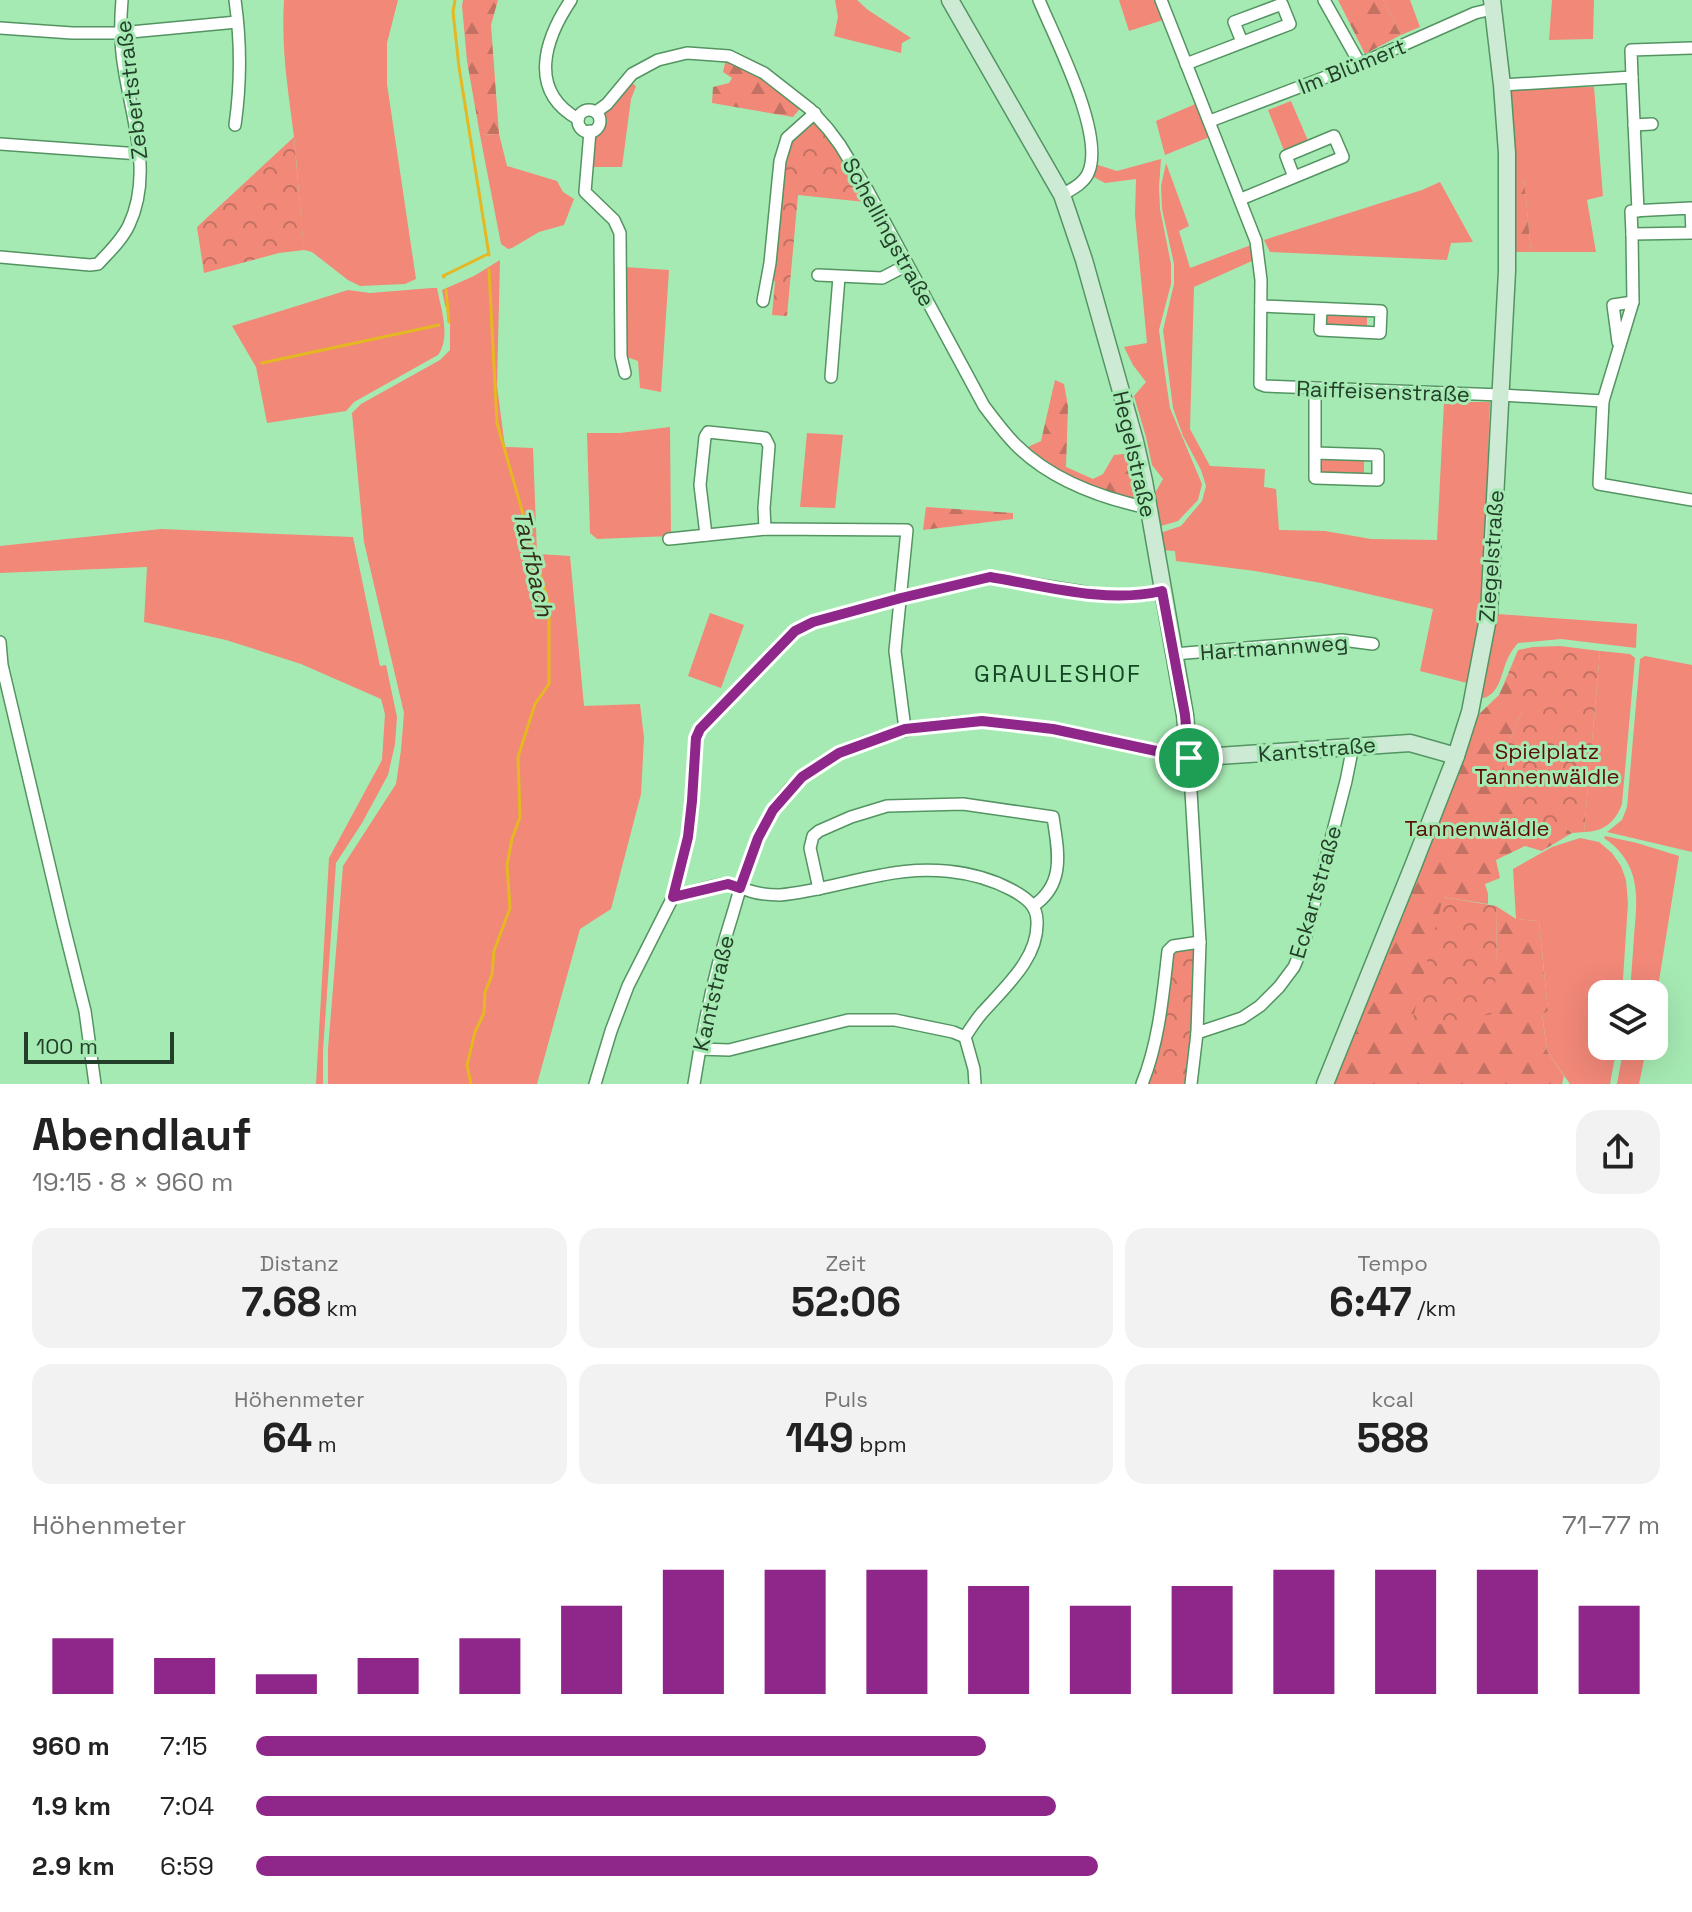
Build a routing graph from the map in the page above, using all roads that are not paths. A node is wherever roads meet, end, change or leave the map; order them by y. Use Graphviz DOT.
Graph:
graph roads {
  1 [pos="122,0"];
  2 [pos="235,0"];
  3 [pos="571,0"];
  4 [pos="950,0"];
  5 [pos="1039,0"];
  6 [pos="1324,0"];
  7 [pos="1163,5"];
  8 [pos="1492,5"];
  9 [pos="237,22"];
  10 [pos="0,28"];
  11 [pos="120,33"];
  12 [pos="1242,42"];
  13 [pos="1692,48"];
  14 [pos="1186,64"];
  15 [pos="1360,64"];
  16 [pos="1632,77"];
  17 [pos="1502,85"];
  18 [pos="596,112"];
  19 [pos="815,113"];
  20 [pos="578,119"];
  21 [pos="1210,121"];
  22 [pos="1652,124"];
  23 [pos="235,125"];
  24 [pos="1634,125"];
  25 [pos="590,131"];
  26 [pos="0,144"];
  27 [pos="140,154"];
  28 [pos="1294,177"];
  29 [pos="1062,195"];
  30 [pos="1241,199"];
  31 [pos="1638,211"];
  32 [pos="1692,233"];
  33 [pos="1632,234"];
  34 [pos="0,257"];
  35 [pos="907,265"];
  36 [pos="818,275"];
  37 [pos="839,277"];
  38 [pos="763,301"];
  39 [pos="1633,302"];
  40 [pos="1261,306"];
  41 [pos="1321,309"];
  42 [pos="1619,347"];
  43 [pos="625,373"];
  44 [pos="831,377"];
  45 [pos="1315,389"];
  46 [pos="1501,395"];
  47 [pos="1603,401"];
  48 [pos="1315,453"];
  49 [pos="1692,500"];
  50 [pos="1148,508"];
  51 [pos="765,529"];
  52 [pos="706,535"];
  53 [pos="669,539"];
  54 [pos="1162,591"];
  55 [pos="901,598"];
  56 [pos="0,642"];
  57 [pos="1373,644"];
  58 [pos="1174,654"];
  59 [pos="905,729"];
  60 [pos="1353,746"];
  61 [pos="1456,756"];
  62 [pos="1189,758"];
  63 [pos="740,888"];
  64 [pos="819,889"];
  65 [pos="673,897"];
  66 [pos="1033,906"];
  67 [pos="1200,942"];
  68 [pos="1197,1033"];
  69 [pos="965,1037"];
  70 [pos="699,1049"];
  71 [pos="95,1084"];
  72 [pos="595,1084"];
  73 [pos="694,1084"];
  74 [pos="975,1084"];
  75 [pos="1142,1084"];
  76 [pos="1191,1084"];
  77 [pos="1325,1084"];
  1 -- 11 [label="street, Zebertstraße"];
  2 -- 9 [label="street"];
  3 -- 20 [label="street"];
  4 -- 29 [label="main road, Hegelstraße"];
  5 -- 29 [label="street"];
  6 -- 15 [label="street"];
  7 -- 14 [label="street"];
  8 -- 15 [label="street, Im Blümert"];
  8 -- 17 [label="main road, Ziegelstraße"];
  9 -- 11 [label="street"];
  9 -- 23 [label="street"];
  10 -- 11 [label="street"];
  11 -- 27 [label="street, Zebertstraße"];
  12 -- 12 [label="street"];
  12 -- 14 [label="street"];
  13 -- 16 [label="street"];
  14 -- 21 [label="street"];
  15 -- 21 [label="street, Im Blümert"];
  16 -- 17 [label="street"];
  16 -- 24 [label="street"];
  17 -- 46 [label="main road, Ziegelstraße"];
  18 -- 19 [label="street, Schellingstraße"];
  18 -- 20 [label="street, Schellingstraße"];
  18 -- 25 [label="street, Schellingstraße"];
  19 -- 35 [label="street, Schellingstraße"];
  19 -- 38 [label="street"];
  20 -- 25 [label="street"];
  21 -- 30 [label="street"];
  22 -- 24 [label="street"];
  24 -- 31 [label="street"];
  25 -- 43 [label="street, Schellingstraße"];
  26 -- 27 [label="street"];
  27 -- 34 [label="street, Zebertstraße"];
  28 -- 28 [label="street"];
  28 -- 30 [label="street"];
  29 -- 50 [label="main road, Hegelstraße"];
  30 -- 40 [label="street"];
  31 -- 32 [label="street"];
  31 -- 33 [label="street"];
  32 -- 33 [label="street"];
  33 -- 39 [label="street"];
  35 -- 37 [label="street"];
  35 -- 50 [label="street, Schellingstraße"];
  36 -- 37 [label="street"];
  37 -- 44 [label="street"];
  39 -- 42 [label="street"];
  39 -- 42 [label="street"];
  40 -- 41 [label="street"];
  40 -- 45 [label="street, Raiffeisenstraße"];
  41 -- 41 [label="street"];
  42 -- 47 [label="street"];
  45 -- 46 [label="street, Raiffeisenstraße"];
  45 -- 48 [label="street"];
  46 -- 47 [label="street, Raiffeisenstraße"];
  46 -- 61 [label="main road, Ziegelstraße"];
  47 -- 49 [label="street"];
  48 -- 48 [label="street"];
  50 -- 54 [label="main road, Hegelstraße"];
  51 -- 52 [label="street"];
  51 -- 52 [label="street"];
  51 -- 55 [label="street"];
  52 -- 53 [label="street"];
  54 -- 55 [label="street"];
  54 -- 58 [label="main road, Hegelstraße"];
  55 -- 59 [label="street"];
  55 -- 65 [label="street"];
  56 -- 71 [label="street"];
  57 -- 58 [label="street, Hartmannweg"];
  58 -- 62 [label="main road, Hegelstraße"];
  59 -- 62 [label="street, Kantstraße"];
  59 -- 63 [label="street, Kantstraße"];
  60 -- 61 [label="main road, Kantstraße"];
  60 -- 62 [label="main road, Kantstraße"];
  60 -- 68 [label="street, Eckartstraße"];
  61 -- 77 [label="main road, Ziegelstraße"];
  62 -- 67 [label="street, Hegelstraße"];
  63 -- 64 [label="street"];
  63 -- 65 [label="street"];
  63 -- 70 [label="street, Kantstraße"];
  64 -- 66 [label="street"];
  64 -- 66 [label="street"];
  65 -- 72 [label="street"];
  66 -- 69 [label="street"];
  67 -- 68 [label="street, Hegelstraße"];
  67 -- 75 [label="street"];
  68 -- 76 [label="street, Hegelstraße"];
  69 -- 70 [label="street"];
  69 -- 74 [label="street"];
  70 -- 73 [label="street, Kantstraße"];
}
